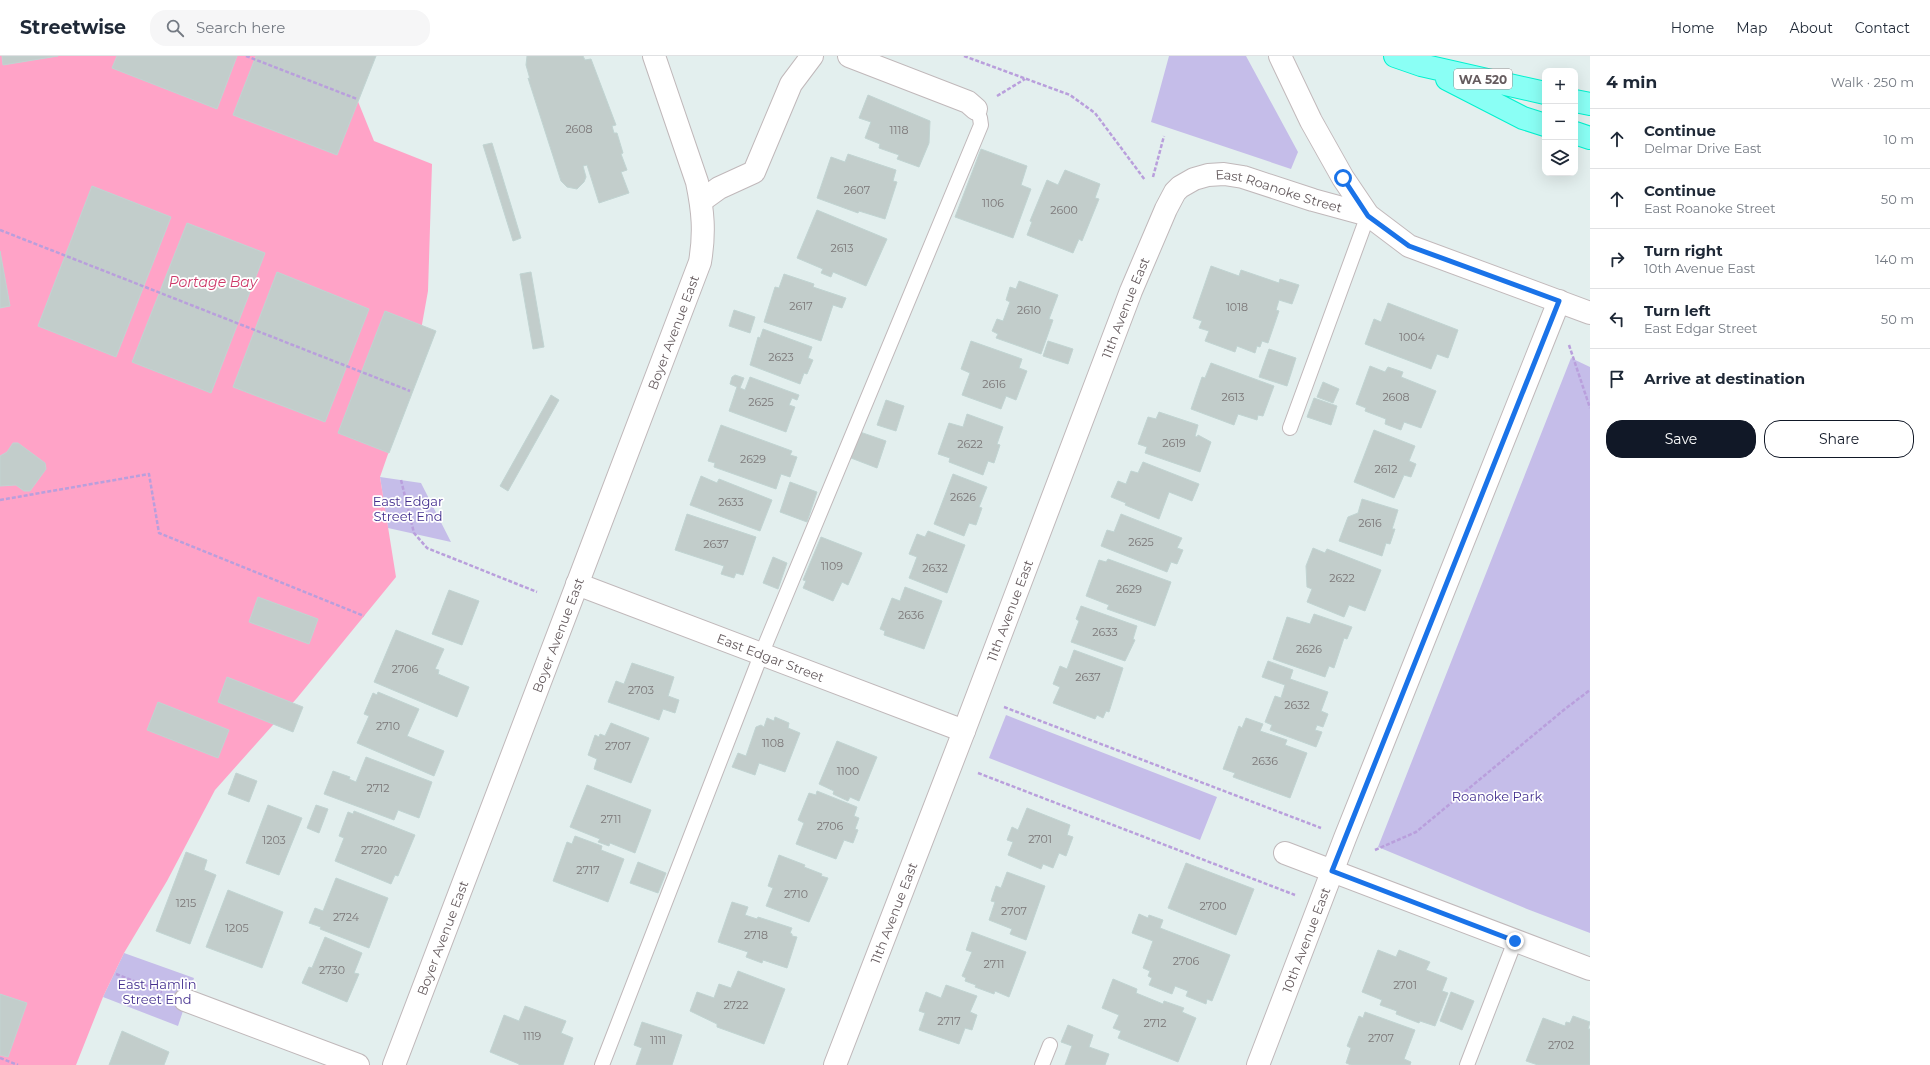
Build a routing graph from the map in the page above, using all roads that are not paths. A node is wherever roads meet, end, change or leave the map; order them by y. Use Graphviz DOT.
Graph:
graph roads {
  1 [pos="654,56"];
  2 [pos="812,56"];
  3 [pos="848,56"];
  4 [pos="1280,56"];
  5 [pos="1396,56"];
  6 [pos="1421,65"];
  7 [pos="1542,92"];
  8 [pos="1578,102"];
  9 [pos="1590,104"];
  10 [pos="976,109"];
  11 [pos="1542,124"];
  12 [pos="1578,135"];
  13 [pos="1590,138"];
  14 [pos="1208,175"];
  15 [pos="701,202"];
  16 [pos="1368,216"];
  17 [pos="1559,301"];
  18 [pos="1590,313"];
  19 [pos="1290,428"];
  20 [pos="577,584"];
  21 [pos="761,655"];
  22 [pos="964,731"];
  23 [pos="1285,853"];
  24 [pos="1332,871"];
  25 [pos="1515,941"];
  26 [pos="1590,969"];
  27 [pos="176,997"];
  28 [pos="1050,1045"];
  29 [pos="358,1065"];
  30 [pos="394,1065"];
  31 [pos="602,1065"];
  32 [pos="835,1065"];
  33 [pos="1042,1065"];
  34 [pos="1258,1065"];
  35 [pos="1467,1065"];
  1 -- 15 [label="street, Boyer Avenue East"];
  2 -- 15 [label="street"];
  3 -- 10 [label="street"];
  4 -- 16 [label="street"];
  5 -- 6 [label="highway, WA 520"];
  6 -- 7 [label="highway, WA 520"];
  6 -- 11 [label="highway"];
  8 -- 9 [label="highway"];
  10 -- 21 [label="lane"];
  12 -- 13 [label="highway"];
  14 -- 16 [label="street, East Roanoke Street"];
  14 -- 22 [label="street, 11th Avenue East"];
  15 -- 20 [label="street, Boyer Avenue East"];
  16 -- 17 [label="street, East Roanoke Street"];
  16 -- 19 [label="lane"];
  17 -- 18 [label="street, East Roanoke Street"];
  17 -- 24 [label="street, 10th Avenue East"];
  20 -- 21 [label="street, East Edgar Street"];
  20 -- 30 [label="street, Boyer Avenue East"];
  21 -- 22 [label="street, East Edgar Street"];
  21 -- 31 [label="lane"];
  22 -- 32 [label="street, 11th Avenue East"];
  23 -- 24 [label="street"];
  24 -- 25 [label="street"];
  24 -- 34 [label="street, 10th Avenue East"];
  25 -- 26 [label="street"];
  25 -- 35 [label="lane"];
  27 -- 29 [label="street"];
  28 -- 33 [label="lane"];
}
